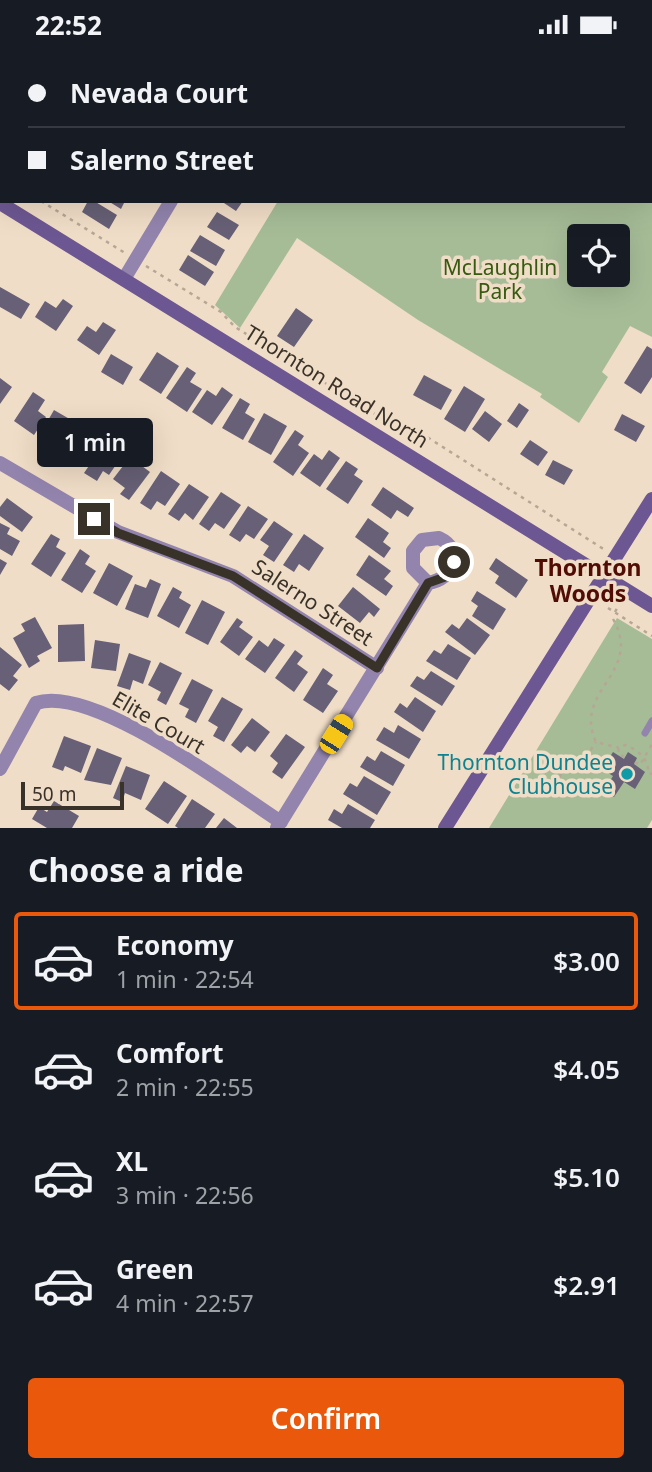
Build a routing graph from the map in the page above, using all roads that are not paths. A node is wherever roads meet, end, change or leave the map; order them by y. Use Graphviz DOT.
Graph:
graph roads {
  1 [pos="0,203"];
  2 [pos="170,203"];
  3 [pos="124,279"];
  4 [pos="0,463"];
  5 [pos="652,499"];
  6 [pos="605,576"];
  7 [pos="428,583"];
  8 [pos="652,606"];
  9 [pos="377,668"];
  10 [pos="652,721"];
  11 [pos="645,733"];
  12 [pos="0,769"];
  13 [pos="279,825"];
  14 [pos="445,828"];
  1 -- 3 [label="main road, Thornton Road North"];
  2 -- 3 [label="street"];
  3 -- 6 [label="main road, Thornton Road North"];
  4 -- 9 [label="street, Salerno Street"];
  5 -- 6 [label="main road"];
  6 -- 8 [label="main road, Thornton Road North"];
  6 -- 14 [label="main road"];
  7 -- 9 [label="street"];
  9 -- 13 [label="street"];
  10 -- 11 [label="lane"];
  12 -- 13 [label="street, Elite Court"];
}
